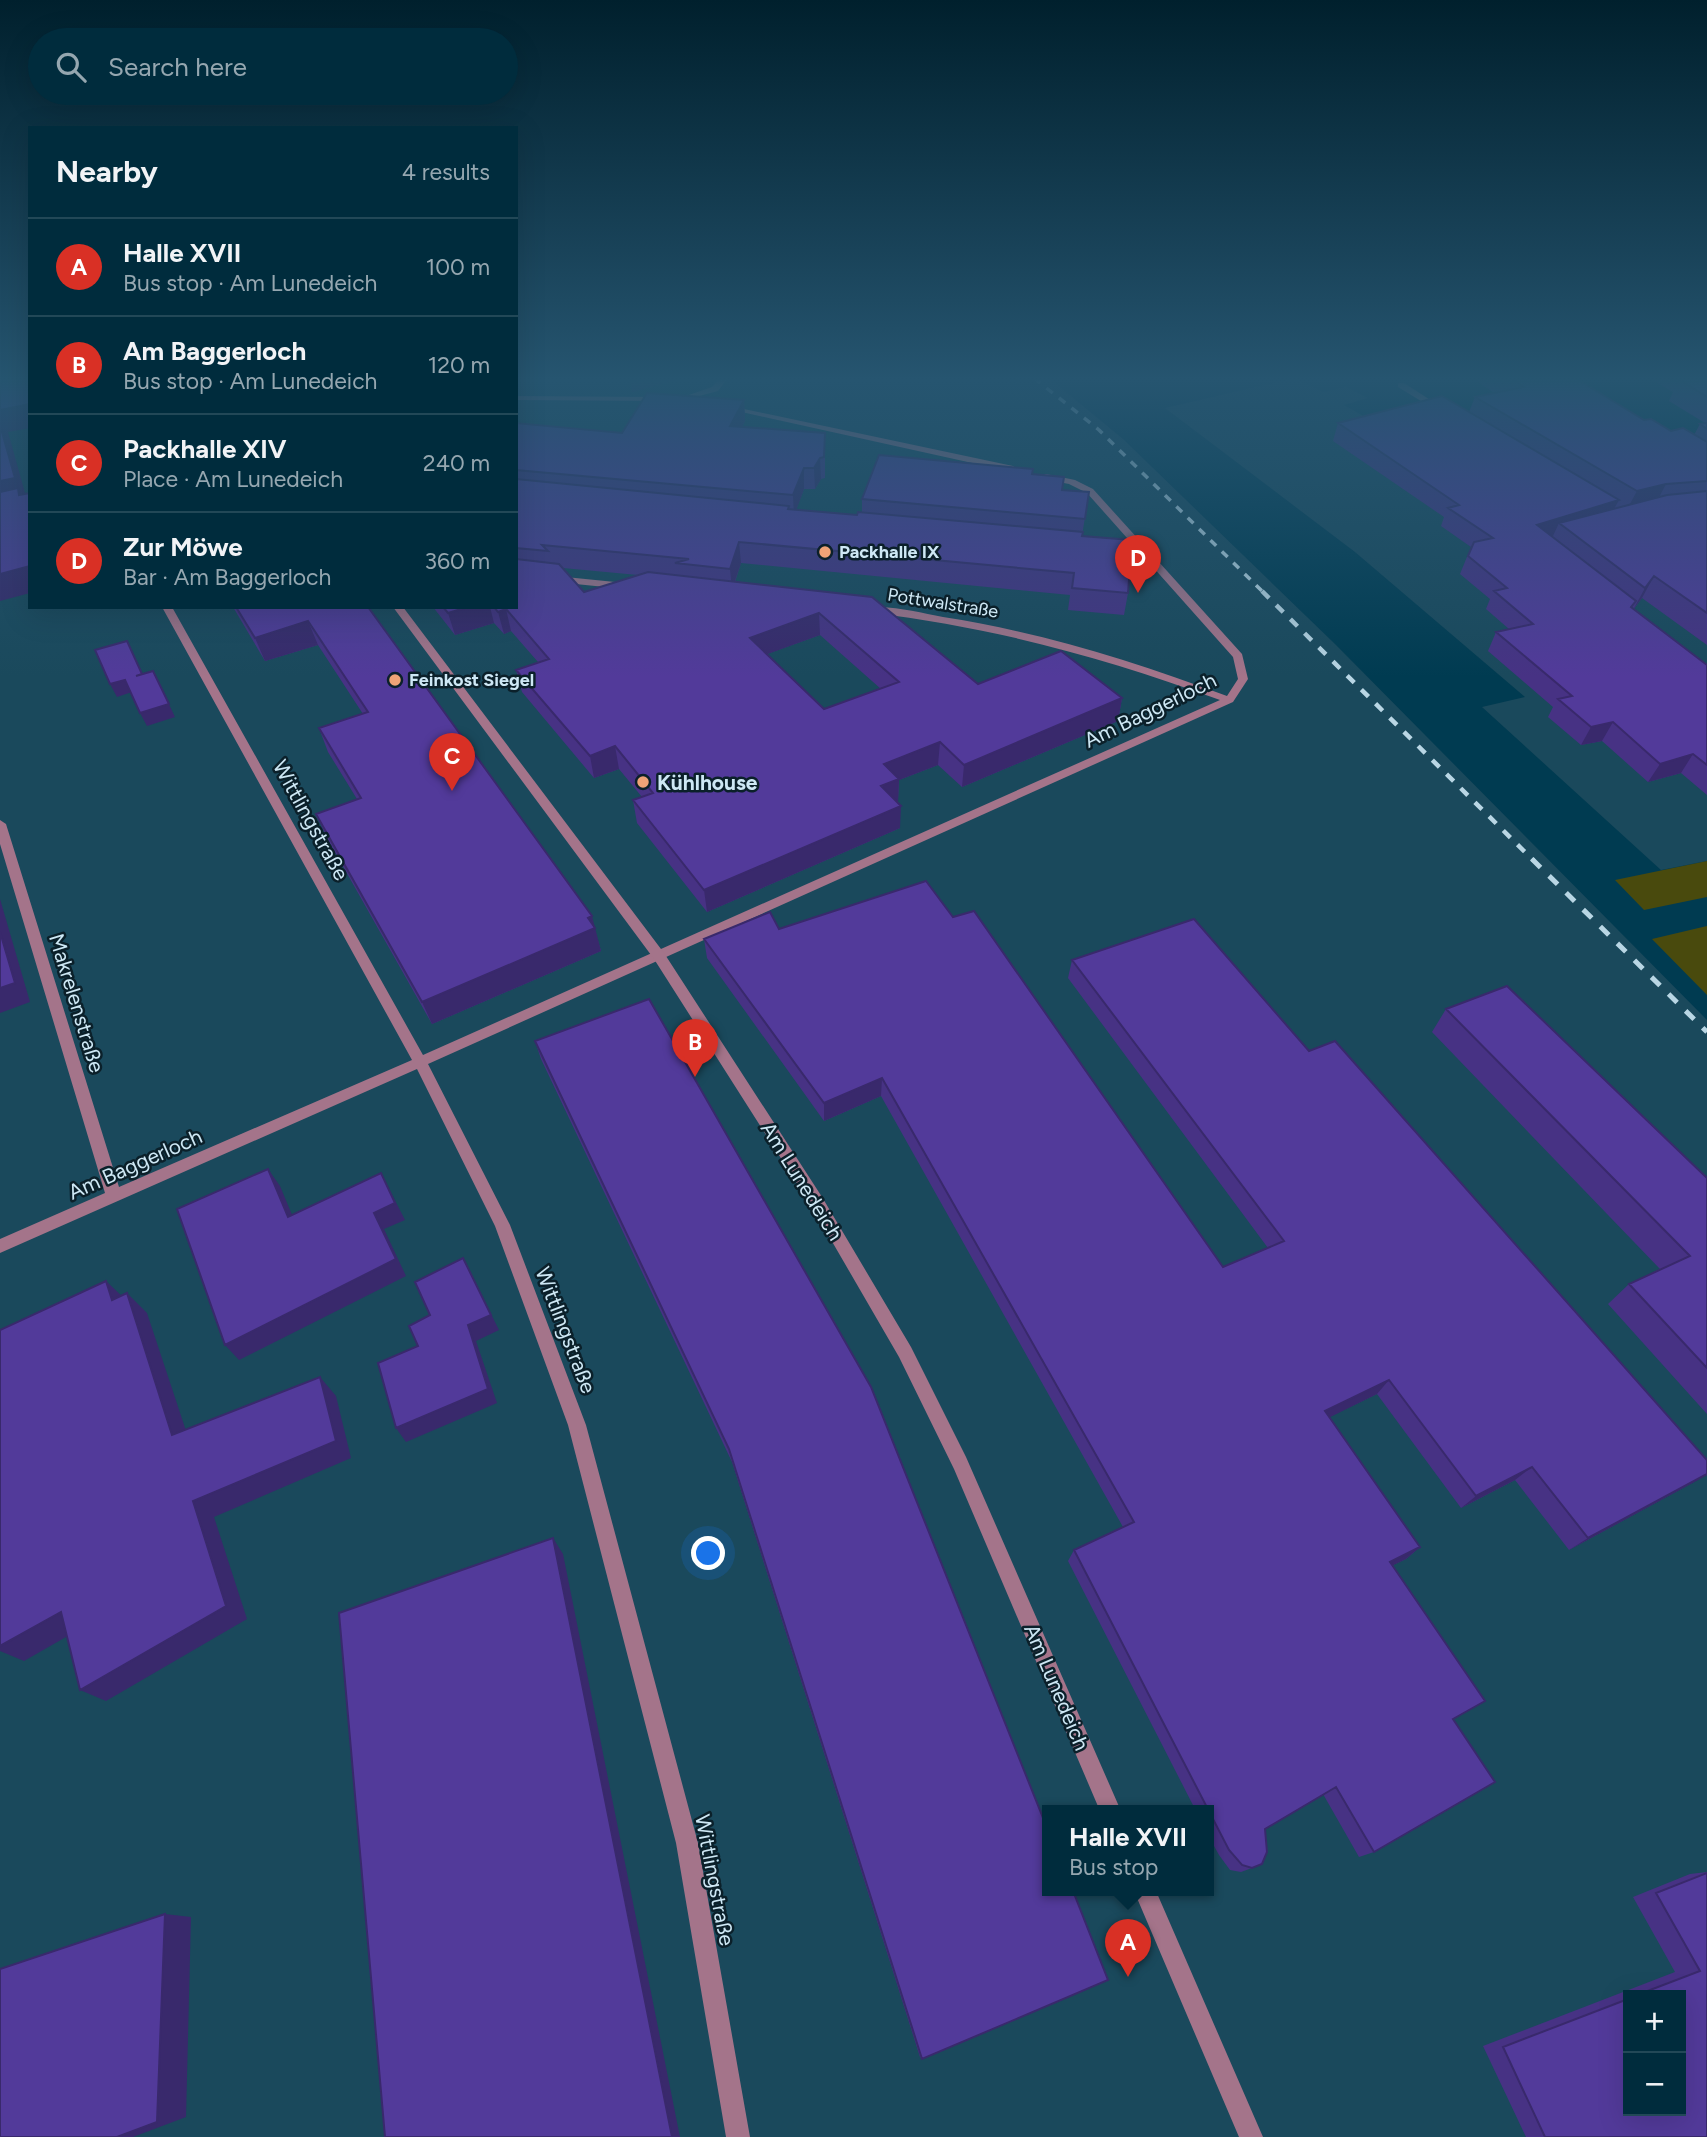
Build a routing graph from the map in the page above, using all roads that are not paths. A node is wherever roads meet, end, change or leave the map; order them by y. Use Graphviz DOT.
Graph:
graph roads {
  1 [pos="1051,478"];
  2 [pos="1131,553"];
  3 [pos="1144,554"];
  4 [pos="518,575"];
  5 [pos="641,587"];
  6 [pos="168,609"];
  7 [pos="399,609"];
  8 [pos="863,609"];
  9 [pos="1229,700"];
  10 [pos="0,824"];
  11 [pos="659,956"];
  12 [pos="420,1062"];
  13 [pos="114,1196"];
  14 [pos="0,1246"];
  15 [pos="1108,1805"];
  16 [pos="1147,1896"];
  17 [pos="738,2137"];
  18 [pos="1251,2137"];
  1 -- 3 [label="street, Am Baggerloch"];
  2 -- 3 [label="street"];
  3 -- 9 [label="street, Am Baggerloch"];
  4 -- 5 [label="street"];
  6 -- 12 [label="street, Wittlingstraße"];
  7 -- 11 [label="street, Am Lunedeich"];
  8 -- 9 [label="street, Pottwalstraße"];
  9 -- 11 [label="street, Am Baggerloch"];
  10 -- 13 [label="street, Makrelenstraße"];
  11 -- 12 [label="street, Am Baggerloch"];
  11 -- 15 [label="street, Am Lunedeich"];
  12 -- 13 [label="street, Am Baggerloch"];
  12 -- 17 [label="street, Wittlingstraße"];
  13 -- 14 [label="street, Am Baggerloch"];
  16 -- 18 [label="street"];
}
